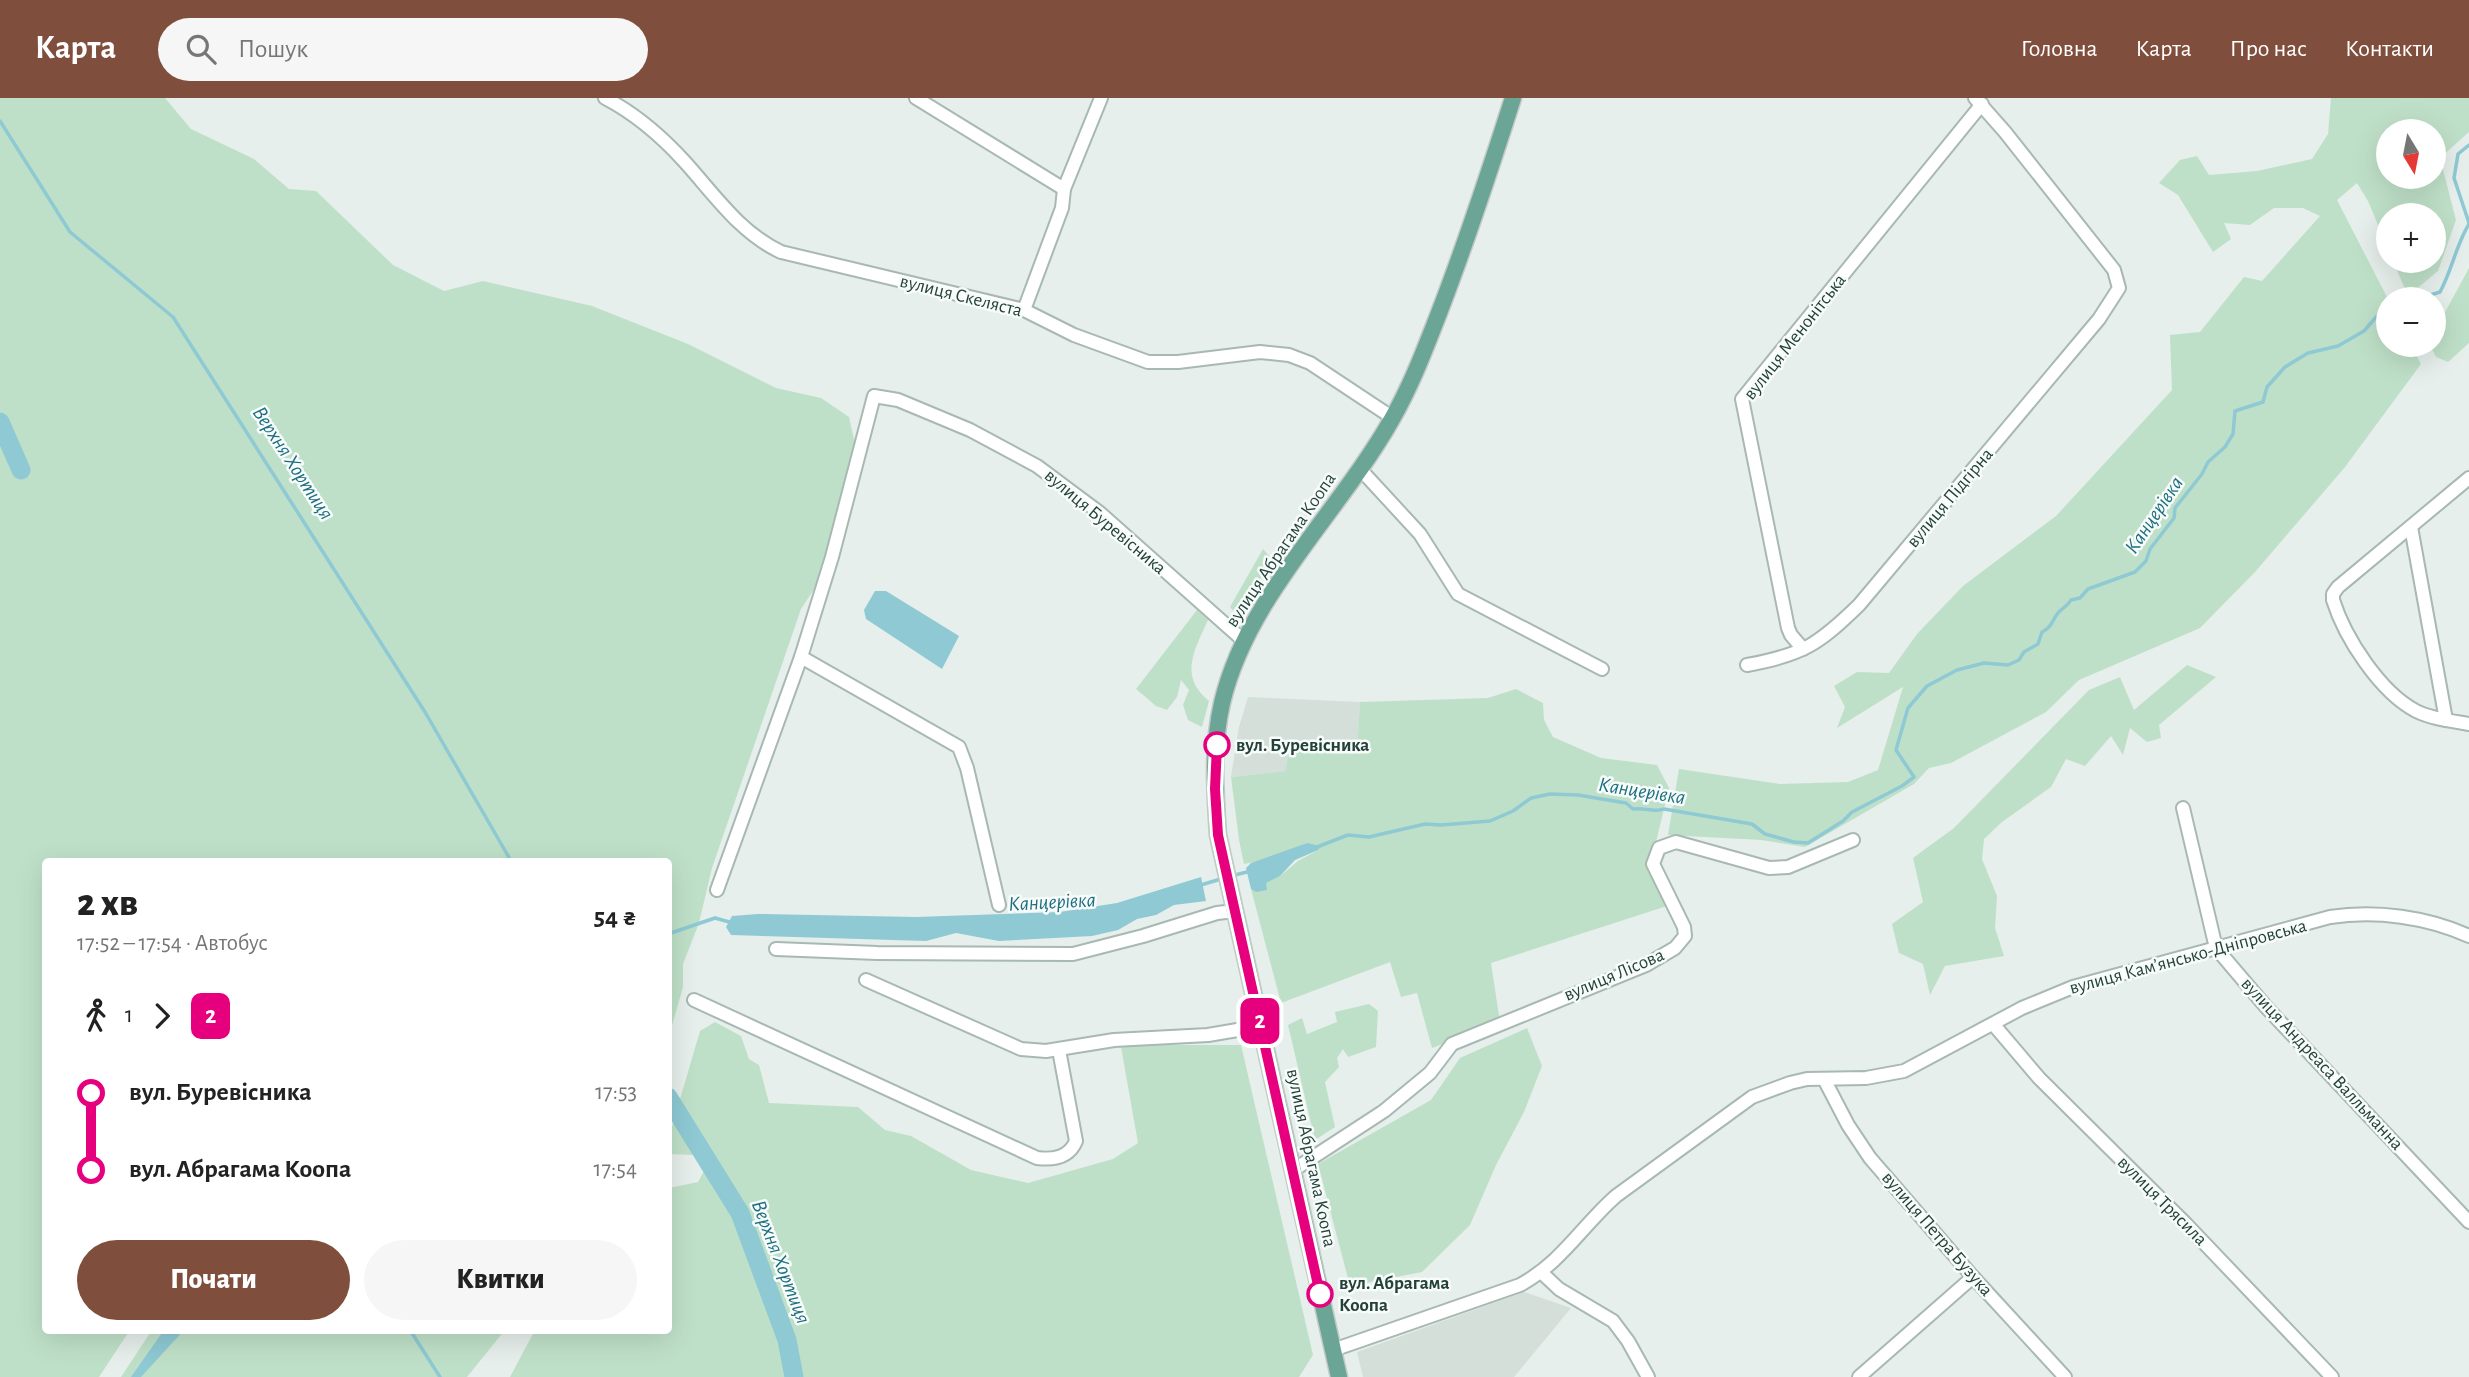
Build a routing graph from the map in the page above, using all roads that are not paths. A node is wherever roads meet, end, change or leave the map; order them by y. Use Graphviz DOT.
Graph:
graph roads {
  1 [pos="605,98"];
  2 [pos="916,98"];
  3 [pos="1101,98"];
  4 [pos="1513,98"];
  5 [pos="1979,101"];
  6 [pos="1064,189"];
  7 [pos="1024,310"];
  8 [pos="1393,418"];
  9 [pos="1361,470"];
  10 [pos="2469,478"];
  11 [pos="2411,527"];
  12 [pos="1244,641"];
  13 [pos="1803,649"];
  14 [pos="801,657"];
  15 [pos="1747,665"];
  16 [pos="1602,669"];
  17 [pos="2446,720"];
  18 [pos="2469,724"];
  19 [pos="2183,808"];
  20 [pos="1853,840"];
  21 [pos="717,890"];
  22 [pos="999,905"];
  23 [pos="1234,911"];
  24 [pos="2469,936"];
  25 [pos="2216,948"];
  26 [pos="776,949"];
  27 [pos="866,980"];
  28 [pos="694,1000"];
  29 [pos="1994,1025"];
  30 [pos="1261,1026"];
  31 [pos="1059,1050"];
  32 [pos="1824,1079"];
  33 [pos="1292,1171"];
  34 [pos="2469,1222"];
  35 [pos="1542,1273"];
  36 [pos="1973,1277"];
  37 [pos="1333,1350"];
  38 [pos="1339,1377"];
  39 [pos="1648,1377"];
  40 [pos="1859,1377"];
  41 [pos="2065,1377"];
  42 [pos="2332,1377"];
  1 -- 7 [label="street, вулиця Скеляста"];
  2 -- 6 [label="street"];
  3 -- 6 [label="street"];
  4 -- 8 [label="main road, вулиця Абрагама Коопа"];
  5 -- 13 [label="street, вулиця Менонітська"];
  5 -- 13 [label="street, вулиця Підгірна"];
  6 -- 7 [label="street"];
  7 -- 8 [label="street, вулиця Скеляста"];
  8 -- 9 [label="main road, вулиця Абрагама Коопа"];
  9 -- 12 [label="main road, вулиця Абрагама Коопа"];
  9 -- 16 [label="street"];
  10 -- 11 [label="street"];
  11 -- 17 [label="street"];
  11 -- 17 [label="street"];
  12 -- 14 [label="street, вулиця Буревісника"];
  12 -- 23 [label="main road, вулиця Абрагама Коопа"];
  13 -- 15 [label="street, вулиця Підгірна"];
  14 -- 21 [label="street"];
  14 -- 22 [label="street"];
  17 -- 18 [label="street"];
  19 -- 25 [label="street, вулиця Андреаса Валльманна"];
  20 -- 33 [label="street, вулиця Лісова"];
  23 -- 26 [label="street"];
  23 -- 30 [label="main road, вулиця Абрагама Коопа"];
  24 -- 25 [label="street, вулиця Кам’янсько-Дніпровська"];
  25 -- 29 [label="street, вулиця Кам’янсько-Дніпровська"];
  25 -- 34 [label="street, вулиця Андреаса Валльманна"];
  27 -- 31 [label="street"];
  28 -- 31 [label="street"];
  29 -- 32 [label="street, вулиця Кам’янсько-Дніпровська"];
  29 -- 42 [label="street, вулиця Трясила"];
  30 -- 31 [label="street"];
  30 -- 33 [label="main road, вулиця Абрагама Коопа"];
  32 -- 35 [label="street, вулиця Кам’янсько-Дніпровська"];
  32 -- 36 [label="street, вулиця Петра Бузука"];
  33 -- 37 [label="main road, вулиця Абрагама Коопа"];
  35 -- 37 [label="street, вулиця Кам’янсько-Дніпровська"];
  35 -- 39 [label="street"];
  36 -- 40 [label="street"];
  36 -- 41 [label="street, вулиця Петра Бузука"];
  37 -- 38 [label="main road, вулиця Абрагама Коопа"];
}
